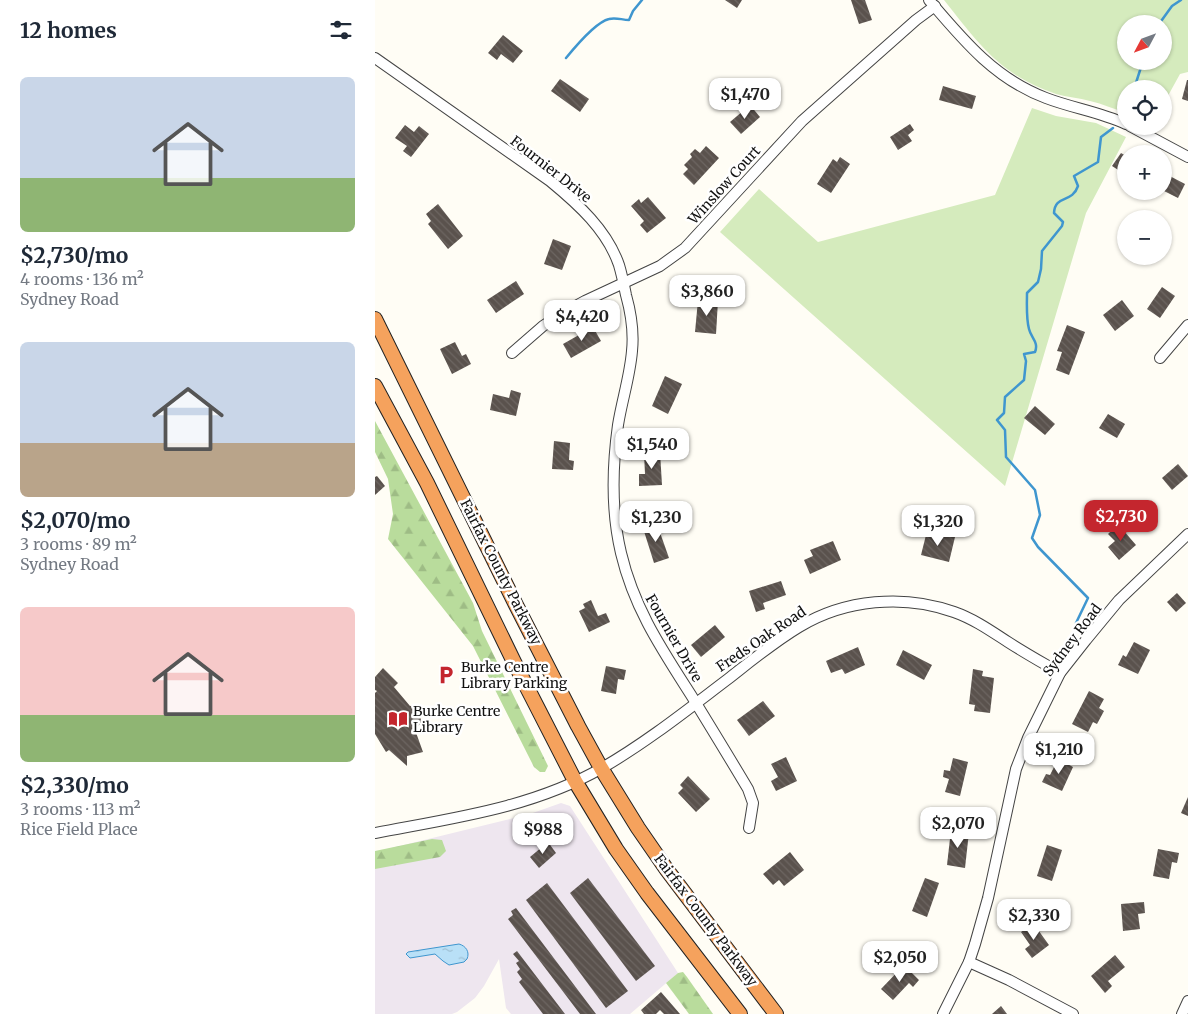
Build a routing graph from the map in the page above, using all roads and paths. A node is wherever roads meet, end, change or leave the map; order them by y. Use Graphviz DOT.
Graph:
graph roads {
  1 [pos="932,3"];
  2 [pos="375,58"];
  3 [pos="1117,120"];
  4 [pos="1147,135"];
  5 [pos="1188,157"];
  6 [pos="623,284"];
  7 [pos="375,320"];
  8 [pos="1188,325"];
  9 [pos="512,353"];
  10 [pos="1160,358"];
  11 [pos="375,386"];
  12 [pos="1188,534"];
  13 [pos="1061,673"];
  14 [pos="696,703"];
  15 [pos="601,768"];
  16 [pos="575,781"];
  17 [pos="749,828"];
  18 [pos="375,833"];
  19 [pos="969,962"];
  20 [pos="1188,1001"];
  21 [pos="739,1014"];
  22 [pos="776,1014"];
  23 [pos="943,1014"];
  24 [pos="1073,1014"];
  25 [pos="1182,1014"];
  1 -- 3 [label="street"];
  1 -- 6 [label="street, Winslow Court"];
  2 -- 6 [label="street, Fournier Drive"];
  4 -- 5 [label="street"];
  6 -- 9 [label="street, Winslow Court"];
  6 -- 14 [label="street, Fournier Drive"];
  7 -- 15 [label="highway, Fairfax County Parkway"];
  8 -- 10 [label="street"];
  11 -- 16 [label="highway, Fairfax County Parkway"];
  12 -- 13 [label="street, Sydney Road"];
  13 -- 14 [label="street, Freds Oak Road"];
  13 -- 19 [label="street, Sydney Road"];
  14 -- 15 [label="street, Freds Oak Road"];
  14 -- 17 [label="street, Fournier Drive"];
  15 -- 16 [label="street, Freds Oak Road"];
  15 -- 22 [label="highway, Fairfax County Parkway"];
  16 -- 18 [label="street, Freds Oak Road"];
  16 -- 21 [label="highway, Fairfax County Parkway"];
  19 -- 23 [label="street, Sydney Road"];
  19 -- 24 [label="street"];
  20 -- 25 [label="street"];
}
